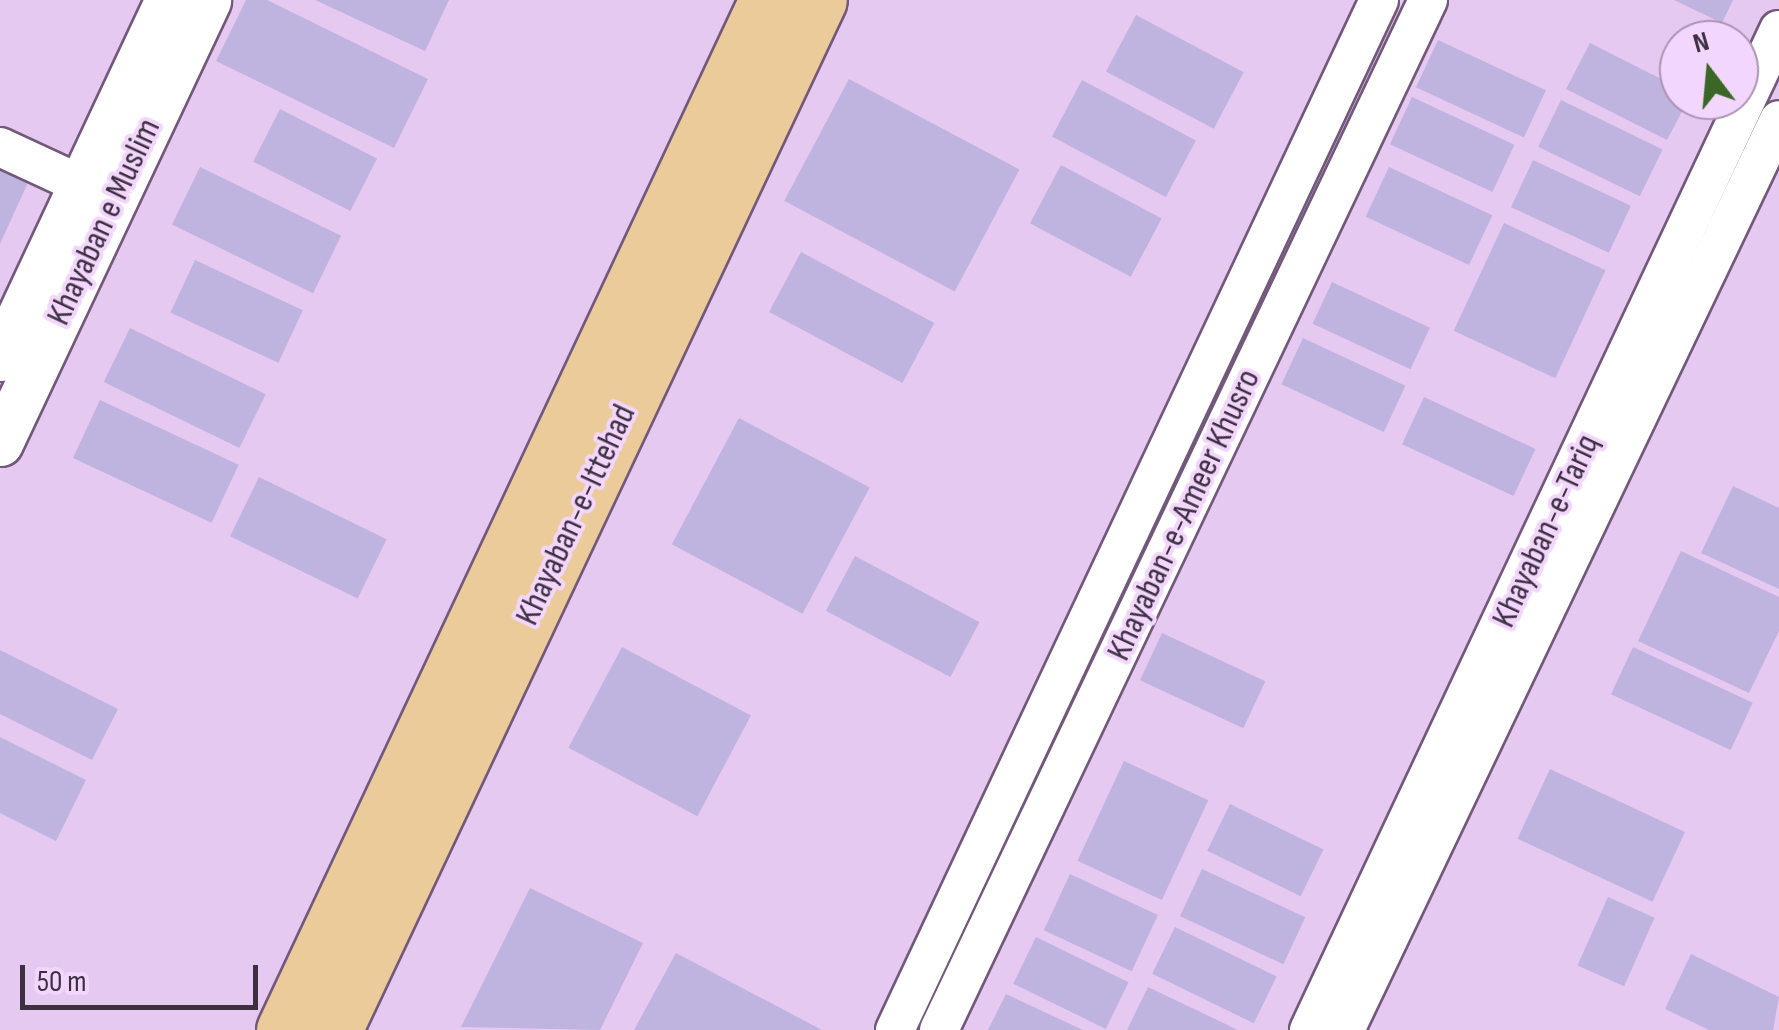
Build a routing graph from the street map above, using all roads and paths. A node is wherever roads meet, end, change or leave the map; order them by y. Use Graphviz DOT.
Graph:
graph roads {
  1 [pos="168,0"];
  2 [pos="208,0"];
  3 [pos="767,0"];
  4 [pos="819,0"];
  5 [pos="1379,0"];
  6 [pos="1421,4"];
  7 [pos="1779,30"];
  8 [pos="1779,120"];
  9 [pos="0,147"];
  10 [pos="80,184"];
  11 [pos="21,342"];
  12 [pos="0,443"];
  13 [pos="1519,626"];
  14 [pos="284,1030"];
  15 [pos="334,1030"];
  16 [pos="896,1030"];
  17 [pos="939,1030"];
  18 [pos="1309,1030"];
  19 [pos="1346,1030"];
  1 -- 10 [label="street"];
  2 -- 11 [label="street, Khayaban e Muslim"];
  3 -- 14 [label="main road, Khayaban-e-Ittehad"];
  4 -- 15 [label="main road, Khayaban-e-Ittehad"];
  5 -- 16 [label="street, Khayaban-e-Ameer Khusro"];
  6 -- 17 [label="street, Khayaban-e-Ameer Khusro"];
  7 -- 13 [label="street, Khayaban-e-Tariq"];
  8 -- 13 [label="street, Khayaban-e-Tariq"];
  9 -- 10 [label="street"];
  10 -- 11 [label="street"];
  11 -- 12 [label="street, Khayaban e Muslim"];
  13 -- 18 [label="street, Khayaban-e-Tariq"];
  13 -- 19 [label="street, Khayaban-e-Tariq"];
}
